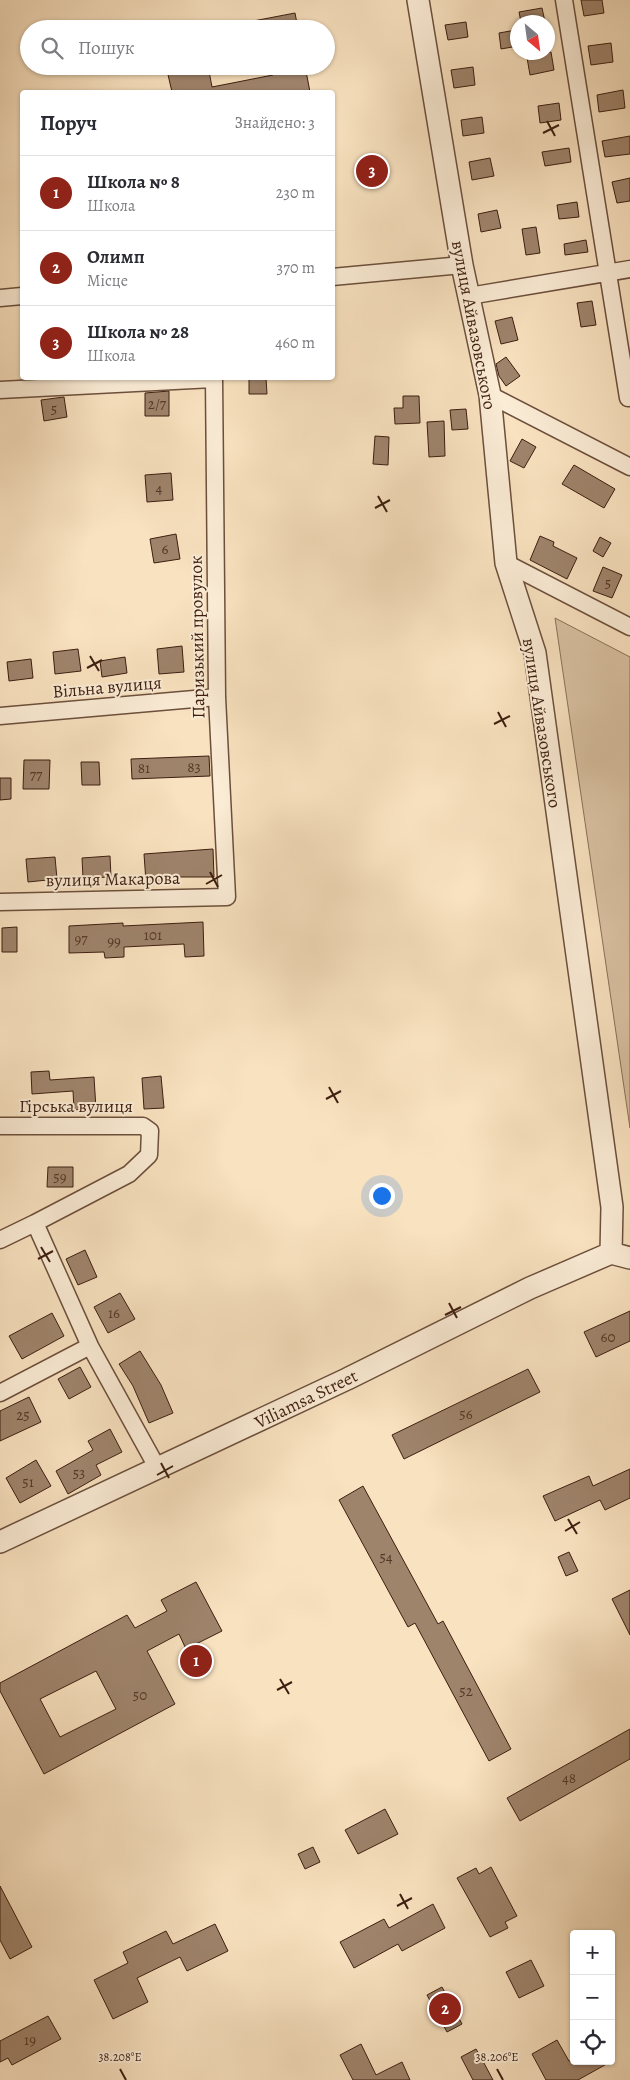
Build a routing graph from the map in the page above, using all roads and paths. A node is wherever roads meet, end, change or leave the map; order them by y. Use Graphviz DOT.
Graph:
graph roads {
  1 [pos="418,0"];
  2 [pos="564,0"];
  3 [pos="462,265"];
  4 [pos="630,269"];
  5 [pos="606,274"];
  6 [pos="335,277"];
  7 [pos="20,296"];
  8 [pos="469,296"];
  9 [pos="0,298"];
  10 [pos="178,380"];
  11 [pos="213,380"];
  12 [pos="0,390"];
  13 [pos="490,395"];
  14 [pos="628,398"];
  15 [pos="630,467"];
  16 [pos="506,563"];
  17 [pos="630,627"];
  18 [pos="217,697"];
  19 [pos="0,716"];
  20 [pos="227,897"];
  21 [pos="0,902"];
  22 [pos="0,1126"];
  23 [pos="35,1223"];
  24 [pos="0,1240"];
  25 [pos="621,1256"];
  26 [pos="90,1346"];
  27 [pos="0,1393"];
  28 [pos="158,1469"];
  29 [pos="0,1542"];
  1 -- 3 [label="street, вулиця Айвазовського"];
  2 -- 5 [label="street"];
  3 -- 6 [label="street"];
  3 -- 8 [label="street, вулиця Айвазовського"];
  4 -- 5 [label="street"];
  5 -- 8 [label="street"];
  5 -- 14 [label="street"];
  7 -- 9 [label="street"];
  8 -- 13 [label="street, вулиця Айвазовського"];
  10 -- 12 [label="street"];
  11 -- 18 [label="street, Паризький провулок"];
  13 -- 15 [label="street"];
  13 -- 16 [label="street, вулиця Айвазовського"];
  16 -- 17 [label="street"];
  16 -- 25 [label="street, вулиця Айвазовського"];
  18 -- 19 [label="street, Вільна вулиця"];
  18 -- 20 [label="street, Паризький провулок"];
  20 -- 21 [label="street, вулиця Макарова"];
  22 -- 23 [label="street, Гірська вулиця"];
  23 -- 24 [label="street"];
  23 -- 26 [label="street"];
  25 -- 28 [label="street, Viliamsa Street"];
  26 -- 27 [label="street"];
  26 -- 28 [label="street"];
  28 -- 29 [label="street, Viliamsa Street"];
}
